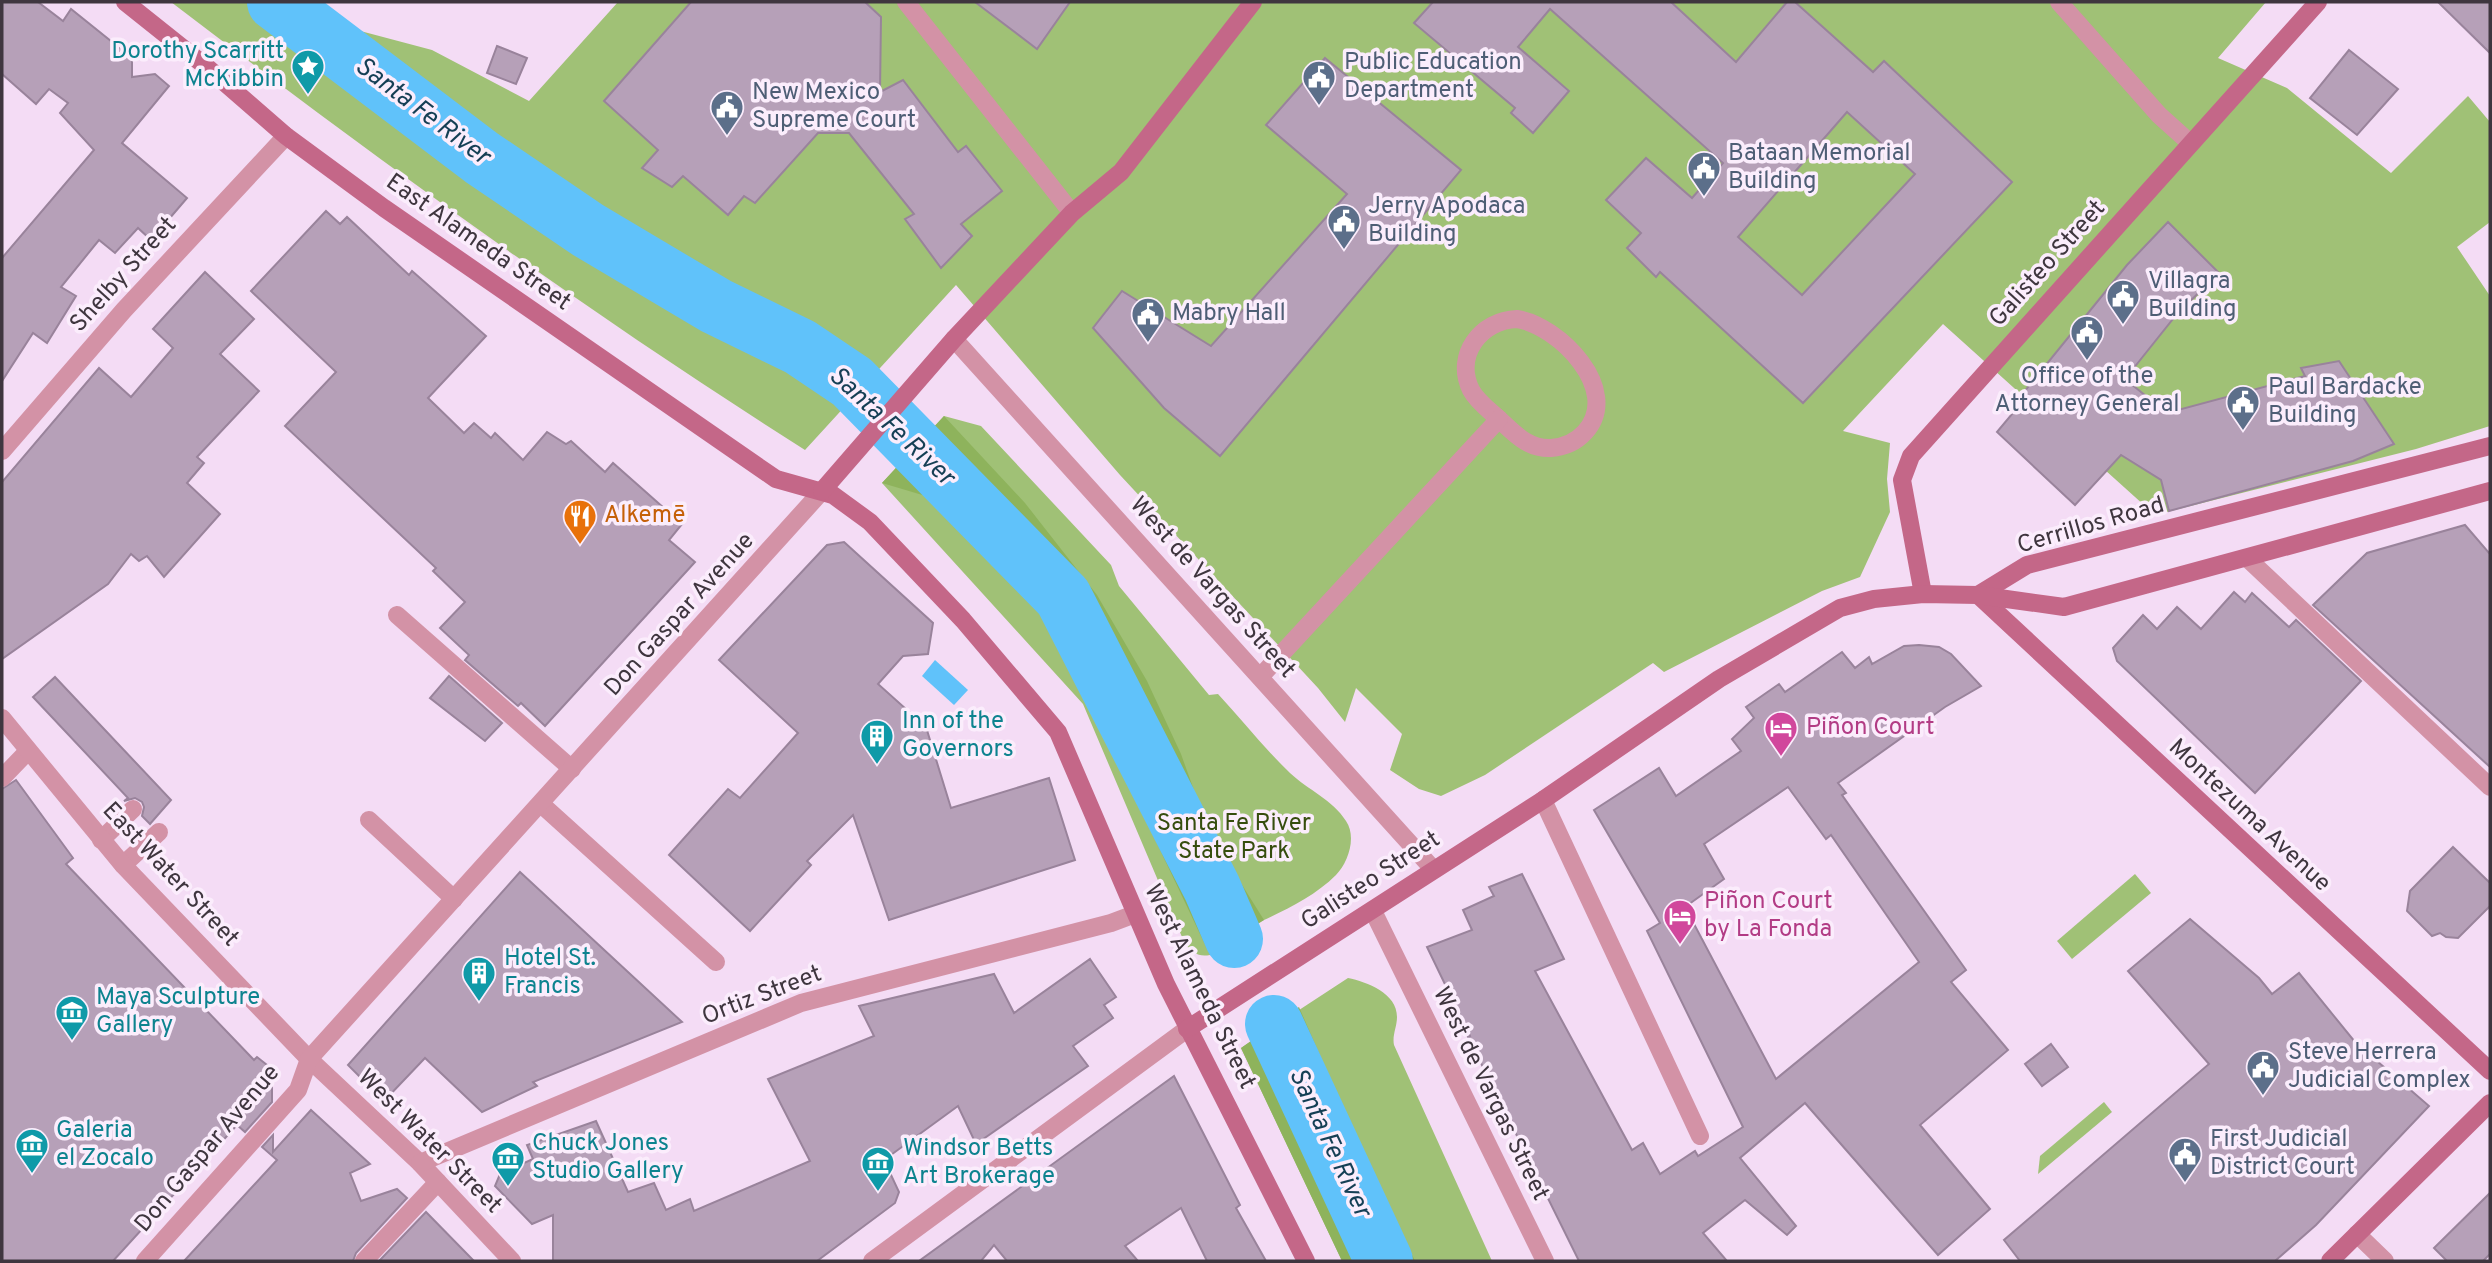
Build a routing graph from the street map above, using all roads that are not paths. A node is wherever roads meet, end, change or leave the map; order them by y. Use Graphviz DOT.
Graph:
graph roads {
  1 [pos="125,2"];
  2 [pos="906,2"];
  3 [pos="1253,2"];
  4 [pos="2059,2"];
  5 [pos="2318,2"];
  6 [pos="286,136"];
  7 [pos="2189,142"];
  8 [pos="1072,213"];
  9 [pos="954,339"];
  10 [pos="1499,418"];
  11 [pos="2490,446"];
  12 [pos="2,451"];
  13 [pos="822,491"];
  14 [pos="2490,491"];
  15 [pos="2248,559"];
  16 [pos="1923,594"];
  17 [pos="1978,595"];
  18 [pos="397,615"];
  19 [pos="1260,677"];
  20 [pos="2,718"];
  21 [pos="28,751"];
  22 [pos="572,769"];
  23 [pos="2,778"];
  24 [pos="2490,787"];
  25 [pos="1543,800"];
  26 [pos="541,804"];
  27 [pos="133,809"];
  28 [pos="369,820"];
  29 [pos="159,832"];
  30 [pos="101,840"];
  31 [pos="123,865"];
  32 [pos="1433,869"];
  33 [pos="454,899"];
  34 [pos="1373,911"];
  35 [pos="1135,914"];
  36 [pos="716,962"];
  37 [pos="1187,1029"];
  38 [pos="309,1059"];
  39 [pos="2490,1071"];
  40 [pos="2490,1103"];
  41 [pos="1700,1136"];
  42 [pos="420,1163"];
  43 [pos="438,1182"];
  44 [pos="2357,1234"];
  45 [pos="145,1261"];
  46 [pos="364,1261"];
  47 [pos="512,1261"];
  48 [pos="872,1261"];
  49 [pos="1306,1261"];
  50 [pos="1545,1261"];
  51 [pos="2330,1261"];
  52 [pos="2385,1261"];
  1 -- 6 [label="street, East Alameda Street"];
  2 -- 8 [label="street"];
  3 -- 8 [label="street, Don Gaspar Avenue"];
  4 -- 7 [label="street"];
  5 -- 7 [label="street, Galisteo Street"];
  6 -- 12 [label="street, Shelby Street"];
  6 -- 13 [label="street, East Alameda Street"];
  7 -- 16 [label="street, Galisteo Street"];
  8 -- 9 [label="street, Don Gaspar Avenue"];
  9 -- 13 [label="street, Don Gaspar Avenue"];
  9 -- 19 [label="street, West de Vargas Street"];
  10 -- 10 [label="street"];
  10 -- 19 [label="street"];
  11 -- 17 [label="street, Cerrillos Road"];
  13 -- 22 [label="street, Don Gaspar Avenue"];
  13 -- 35 [label="street, West Alameda Street"];
  14 -- 15 [label="street"];
  15 -- 17 [label="street"];
  15 -- 24 [label="street"];
  16 -- 17 [label="street, Galisteo Street"];
  16 -- 25 [label="street, Galisteo Street"];
  17 -- 39 [label="street, Montezuma Avenue"];
  18 -- 22 [label="street"];
  19 -- 32 [label="street, West de Vargas Street"];
  20 -- 21 [label="street, East Water Street"];
  21 -- 23 [label="street"];
  21 -- 30 [label="street, East Water Street"];
  22 -- 26 [label="street, Don Gaspar Avenue"];
  25 -- 32 [label="street, Galisteo Street"];
  25 -- 41 [label="street"];
  26 -- 33 [label="street, Don Gaspar Avenue"];
  26 -- 36 [label="street"];
  27 -- 30 [label="street"];
  28 -- 33 [label="street"];
  29 -- 31 [label="street"];
  30 -- 31 [label="street, East Water Street"];
  31 -- 38 [label="street, East Water Street"];
  32 -- 34 [label="street, Galisteo Street"];
  33 -- 38 [label="street, Don Gaspar Avenue"];
  34 -- 37 [label="street, Galisteo Street"];
  34 -- 50 [label="street, West de Vargas Street"];
  35 -- 37 [label="street, West Alameda Street"];
  35 -- 42 [label="street, Ortiz Street"];
  37 -- 48 [label="street, Galisteo Street"];
  37 -- 49 [label="street, West Alameda Street"];
  38 -- 42 [label="street, West Water Street"];
  38 -- 45 [label="street, Don Gaspar Avenue"];
  40 -- 44 [label="street"];
  42 -- 43 [label="street, West Water Street"];
  43 -- 46 [label="street"];
  43 -- 47 [label="street, West Water Street"];
  44 -- 51 [label="street"];
  44 -- 52 [label="street"];
}
